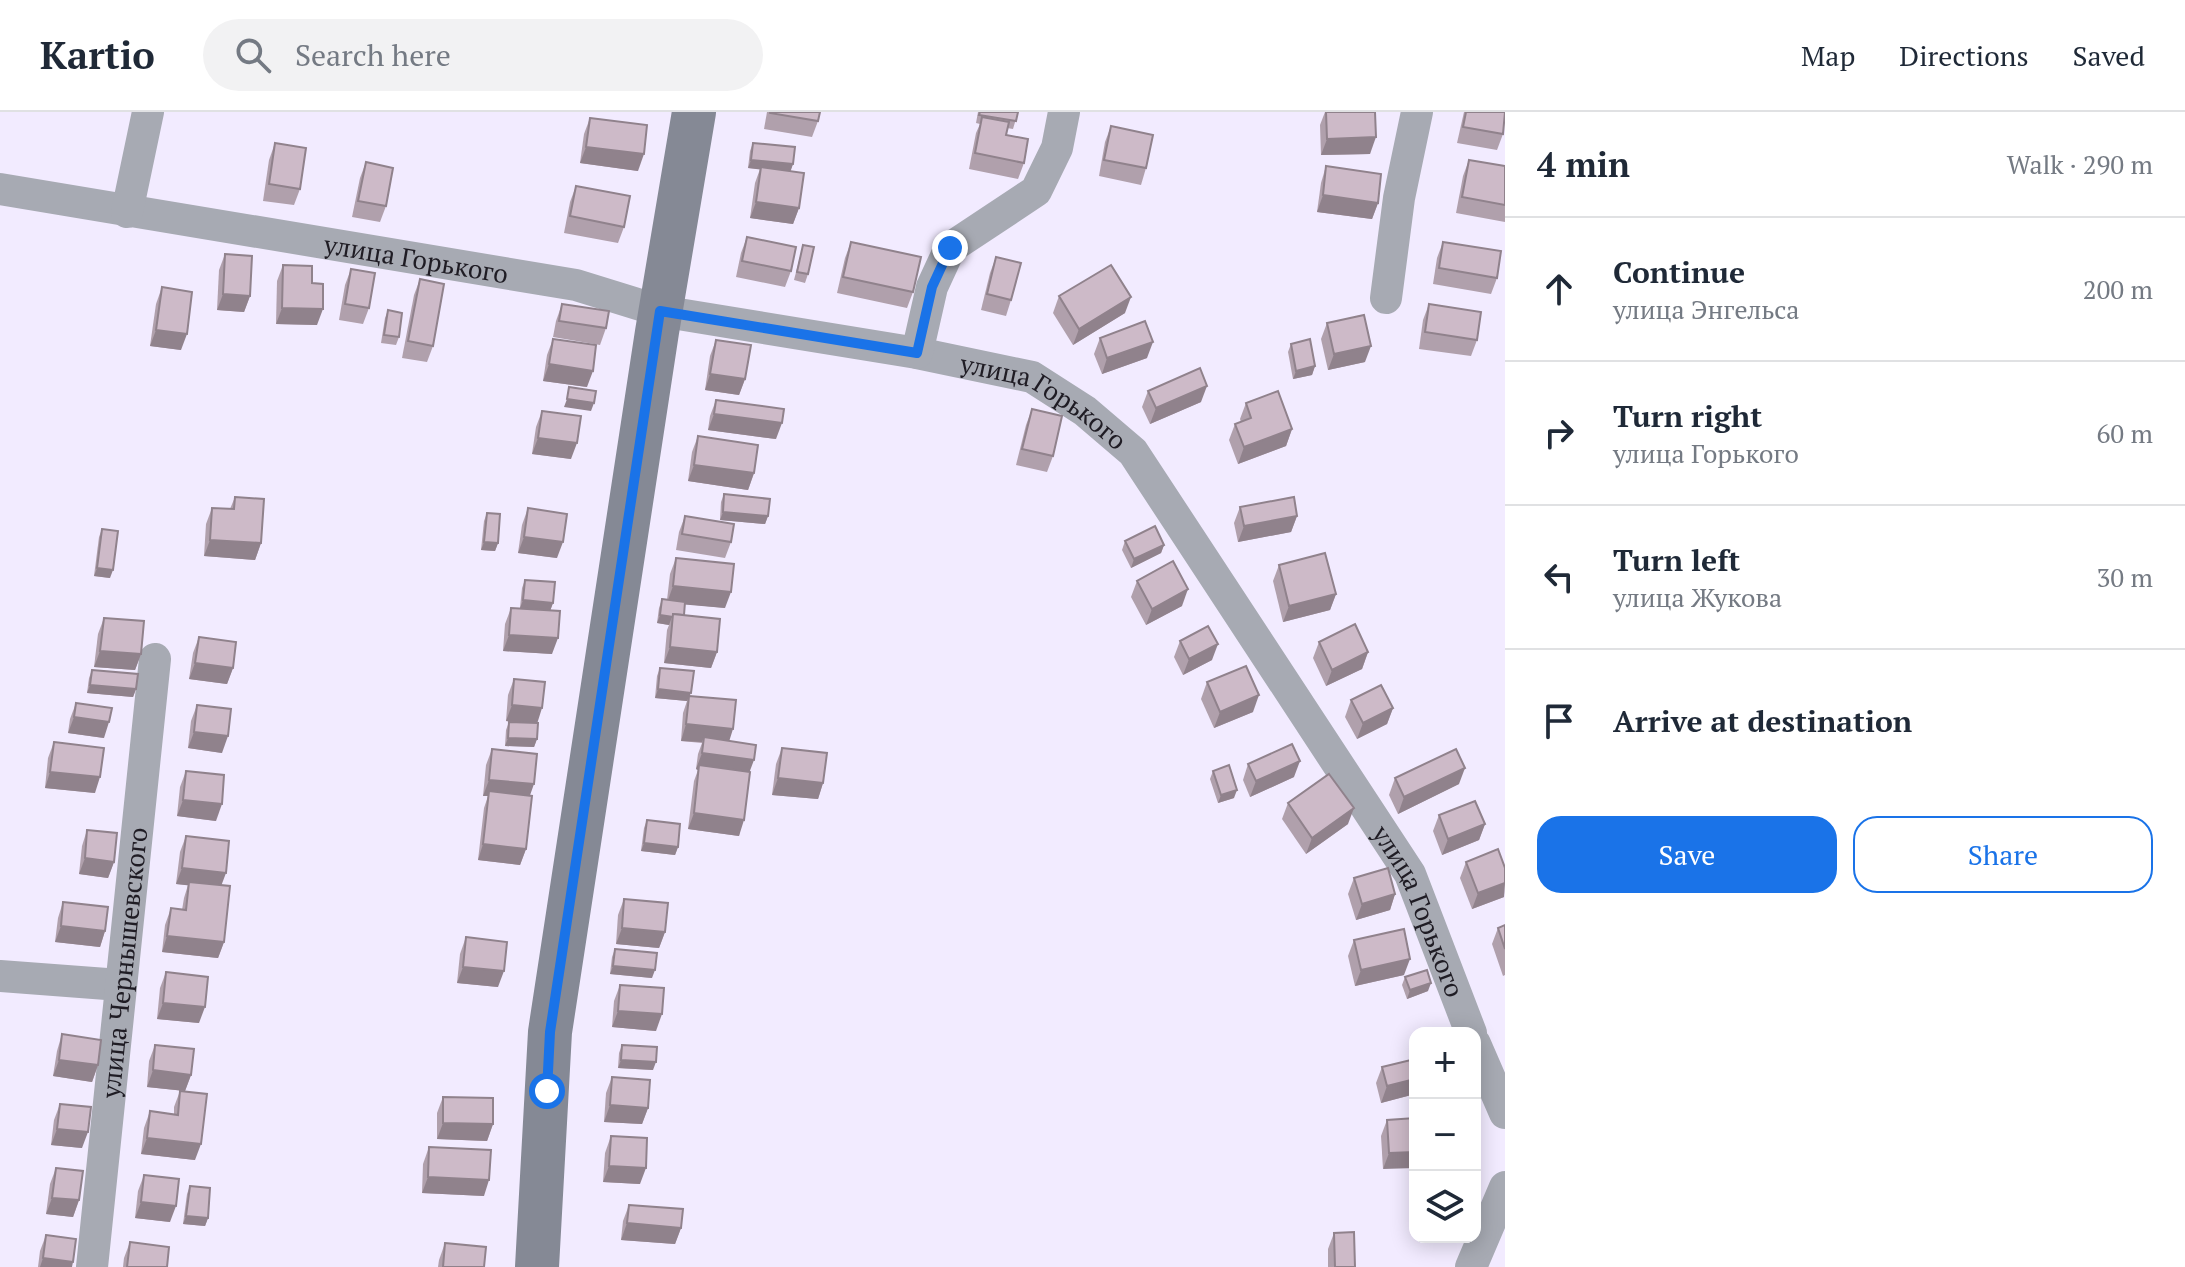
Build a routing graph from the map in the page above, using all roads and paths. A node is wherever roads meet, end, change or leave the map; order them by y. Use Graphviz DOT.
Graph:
graph roads {
  1 [pos="148,112"];
  2 [pos="694,112"];
  3 [pos="1064,112"];
  4 [pos="1417,112"];
  5 [pos="0,189"];
  6 [pos="127,212"];
  7 [pos="1386,298"];
  8 [pos="660,311"];
  9 [pos="917,353"];
  10 [pos="155,659"];
  11 [pos="0,976"];
  12 [pos="120,985"];
  13 [pos="1469,1027"];
  14 [pos="1481,1058"];
  15 [pos="1505,1113"];
  16 [pos="1505,1187"];
  17 [pos="92,1267"];
  18 [pos="537,1267"];
  19 [pos="1471,1267"];
  1 -- 6 [label="street"];
  2 -- 8 [label="street"];
  3 -- 9 [label="street"];
  4 -- 7 [label="street"];
  5 -- 6 [label="street, улица Горького"];
  6 -- 8 [label="street, улица Горького"];
  8 -- 9 [label="street, улица Горького"];
  8 -- 18 [label="street"];
  9 -- 13 [label="street, улица Горького"];
  10 -- 12 [label="street, улица Чернышевского"];
  11 -- 12 [label="street"];
  12 -- 17 [label="street, улица Чернышевского"];
  14 -- 15 [label="street"];
  16 -- 19 [label="street"];
}
